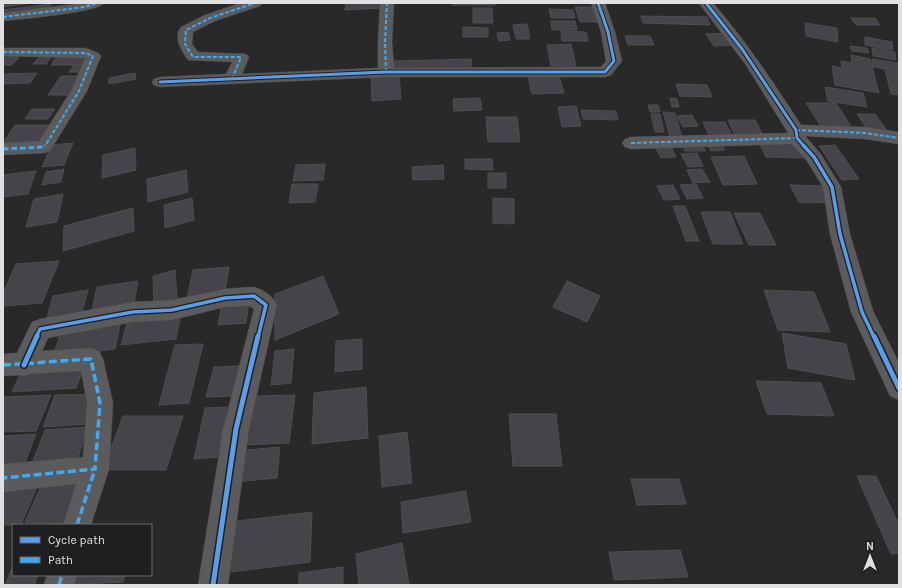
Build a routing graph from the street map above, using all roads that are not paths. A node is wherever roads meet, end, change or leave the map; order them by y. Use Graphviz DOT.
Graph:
graph roads {
  1 [pos="97,3"];
  2 [pos="255,3"];
  3 [pos="388,3"];
  4 [pos="598,3"];
  5 [pos="706,3"];
  6 [pos="3,17"];
  7 [pos="3,52"];
  8 [pos="386,72"];
  9 [pos="232,80"];
  10 [pos="160,82"];
  11 [pos="797,134"];
  12 [pos="899,138"];
  13 [pos="631,143"];
  14 [pos="3,149"];
  15 [pos="13,365"];
  16 [pos="899,388"];
  17 [pos="95,469"];
  18 [pos="3,478"];
  19 [pos="77,524"];
  20 [pos="213,585"];
  1 -- 6 [label="street"];
  2 -- 9 [label="street"];
  3 -- 8 [label="street"];
  4 -- 8 [label="street"];
  5 -- 11 [label="street"];
  7 -- 14 [label="street"];
  8 -- 9 [label="street"];
  9 -- 10 [label="street"];
  11 -- 12 [label="street"];
  11 -- 13 [label="street"];
  11 -- 16 [label="street"];
  15 -- 17 [label="street"];
  15 -- 20 [label="street"];
  17 -- 18 [label="street"];
  17 -- 19 [label="street"];
}
